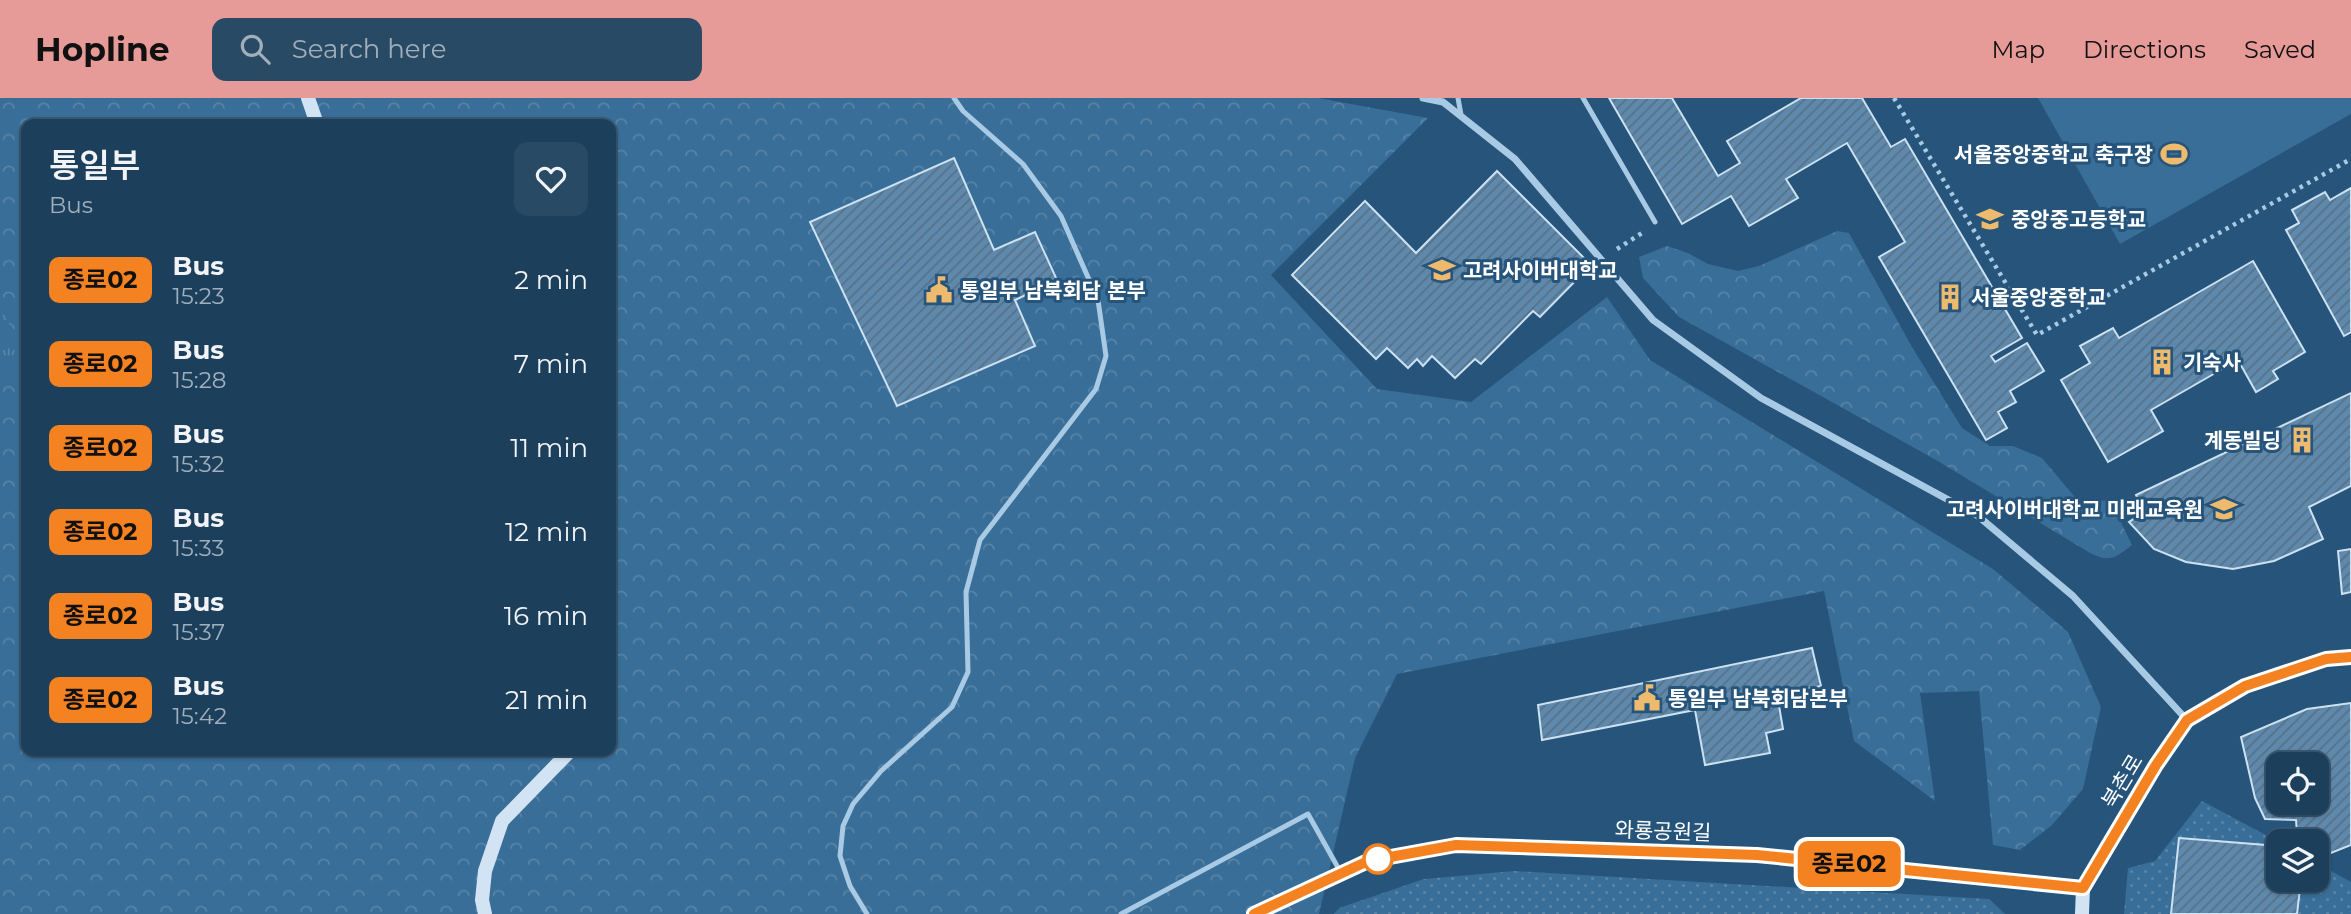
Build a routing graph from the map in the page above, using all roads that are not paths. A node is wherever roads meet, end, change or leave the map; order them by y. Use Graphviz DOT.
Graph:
graph roads {
  1 [pos="308,98"];
  2 [pos="954,98"];
  3 [pos="1423,98"];
  4 [pos="1458,98"];
  5 [pos="1583,98"];
  6 [pos="1461,115"];
  7 [pos="315,119"];
  8 [pos="1654,222"];
  9 [pos="2351,657"];
  10 [pos="2187,720"];
  11 [pos="565,756"];
  12 [pos="1341,873"];
  13 [pos="2083,888"];
  14 [pos="485,914"];
  15 [pos="867,914"];
  16 [pos="1121,914"];
  17 [pos="1254,914"];
  18 [pos="2082,914"];
  1 -- 7 [label="street"];
  2 -- 15 [label="lane"];
  3 -- 6 [label="street"];
  4 -- 6 [label="lane"];
  5 -- 8 [label="lane"];
  6 -- 10 [label="street"];
  9 -- 10 [label="street, 북촌로"];
  10 -- 13 [label="street, 북촌로"];
  11 -- 14 [label="street"];
  12 -- 13 [label="street, 와룡공원길"];
  12 -- 16 [label="lane"];
  12 -- 17 [label="street, 와룡공원길"];
  13 -- 18 [label="street, 북촌로"];
}
